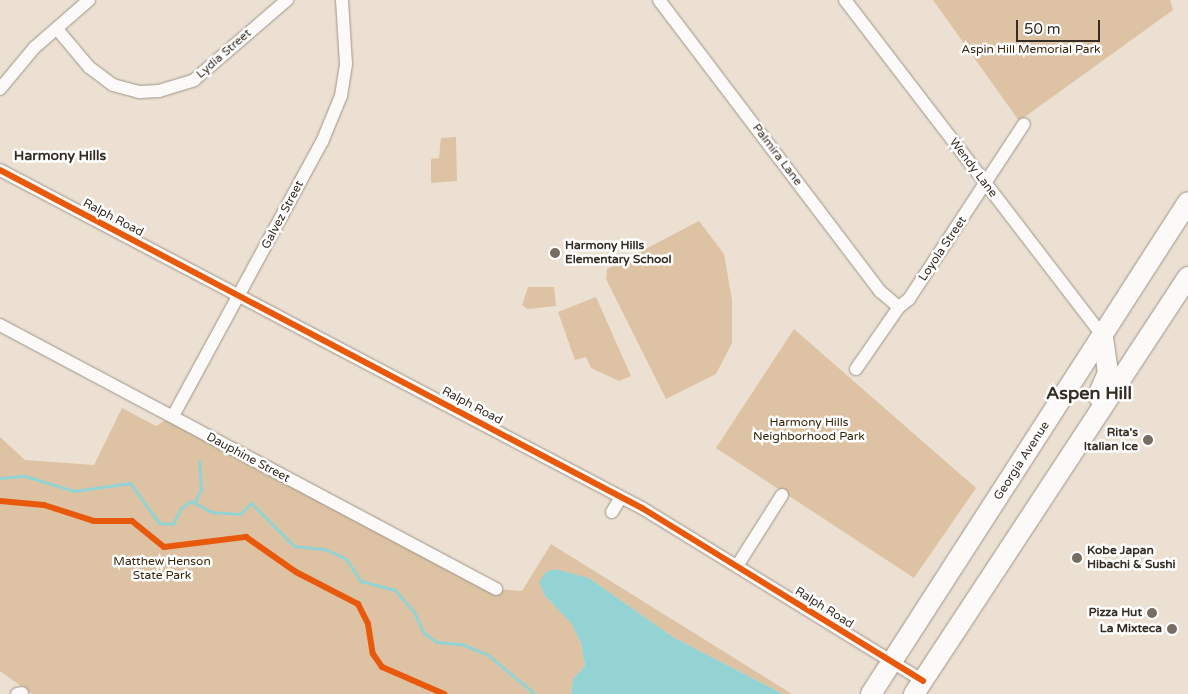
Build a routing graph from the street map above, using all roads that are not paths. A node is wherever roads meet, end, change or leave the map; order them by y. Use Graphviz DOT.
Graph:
graph roads {
  1 [pos="89,0"];
  2 [pos="287,0"];
  3 [pos="342,0"];
  4 [pos="658,0"];
  5 [pos="845,0"];
  6 [pos="57,29"];
  7 [pos="0,89"];
  8 [pos="1024,124"];
  9 [pos="0,170"];
  10 [pos="986,185"];
  11 [pos="1188,202"];
  12 [pos="1154,255"];
  13 [pos="1188,277"];
  14 [pos="238,297"];
  15 [pos="899,307"];
  16 [pos="0,325"];
  17 [pos="1103,336"];
  18 [pos="1128,366"];
  19 [pos="856,370"];
  20 [pos="172,416"];
  21 [pos="1063,468"];
  22 [pos="782,495"];
  23 [pos="621,497"];
  24 [pos="612,512"];
  25 [pos="737,566"];
  26 [pos="496,589"];
  27 [pos="891,663"];
  28 [pos="918,687"];
  29 [pos="871,694"];
  1 -- 6 [label="street"];
  2 -- 6 [label="street, Lydia Street"];
  3 -- 14 [label="street, Galvez Street"];
  4 -- 15 [label="street, Palmira Lane"];
  5 -- 10 [label="street, Wendy Lane"];
  6 -- 7 [label="street"];
  8 -- 10 [label="street, Loyola Street"];
  9 -- 14 [label="street, Ralph Road"];
  10 -- 15 [label="street, Loyola Street"];
  10 -- 17 [label="street, Wendy Lane"];
  11 -- 12 [label="main road, Georgia Avenue"];
  12 -- 17 [label="main road, Georgia Avenue"];
  12 -- 18 [label="main road"];
  13 -- 18 [label="main road"];
  14 -- 20 [label="street, Galvez Street"];
  14 -- 23 [label="street, Ralph Road"];
  15 -- 19 [label="street, Loyola Street"];
  16 -- 20 [label="street, Dauphine Street"];
  17 -- 21 [label="main road"];
  17 -- 27 [label="main road, Georgia Avenue"];
  18 -- 21 [label="main road"];
  20 -- 26 [label="street, Dauphine Street"];
  21 -- 28 [label="main road"];
  22 -- 25 [label="street"];
  23 -- 24 [label="street"];
  23 -- 25 [label="street, Ralph Road"];
  25 -- 27 [label="street, Ralph Road"];
  27 -- 28 [label="street, Ralph Road"];
  27 -- 29 [label="main road, Georgia Avenue"];
}
